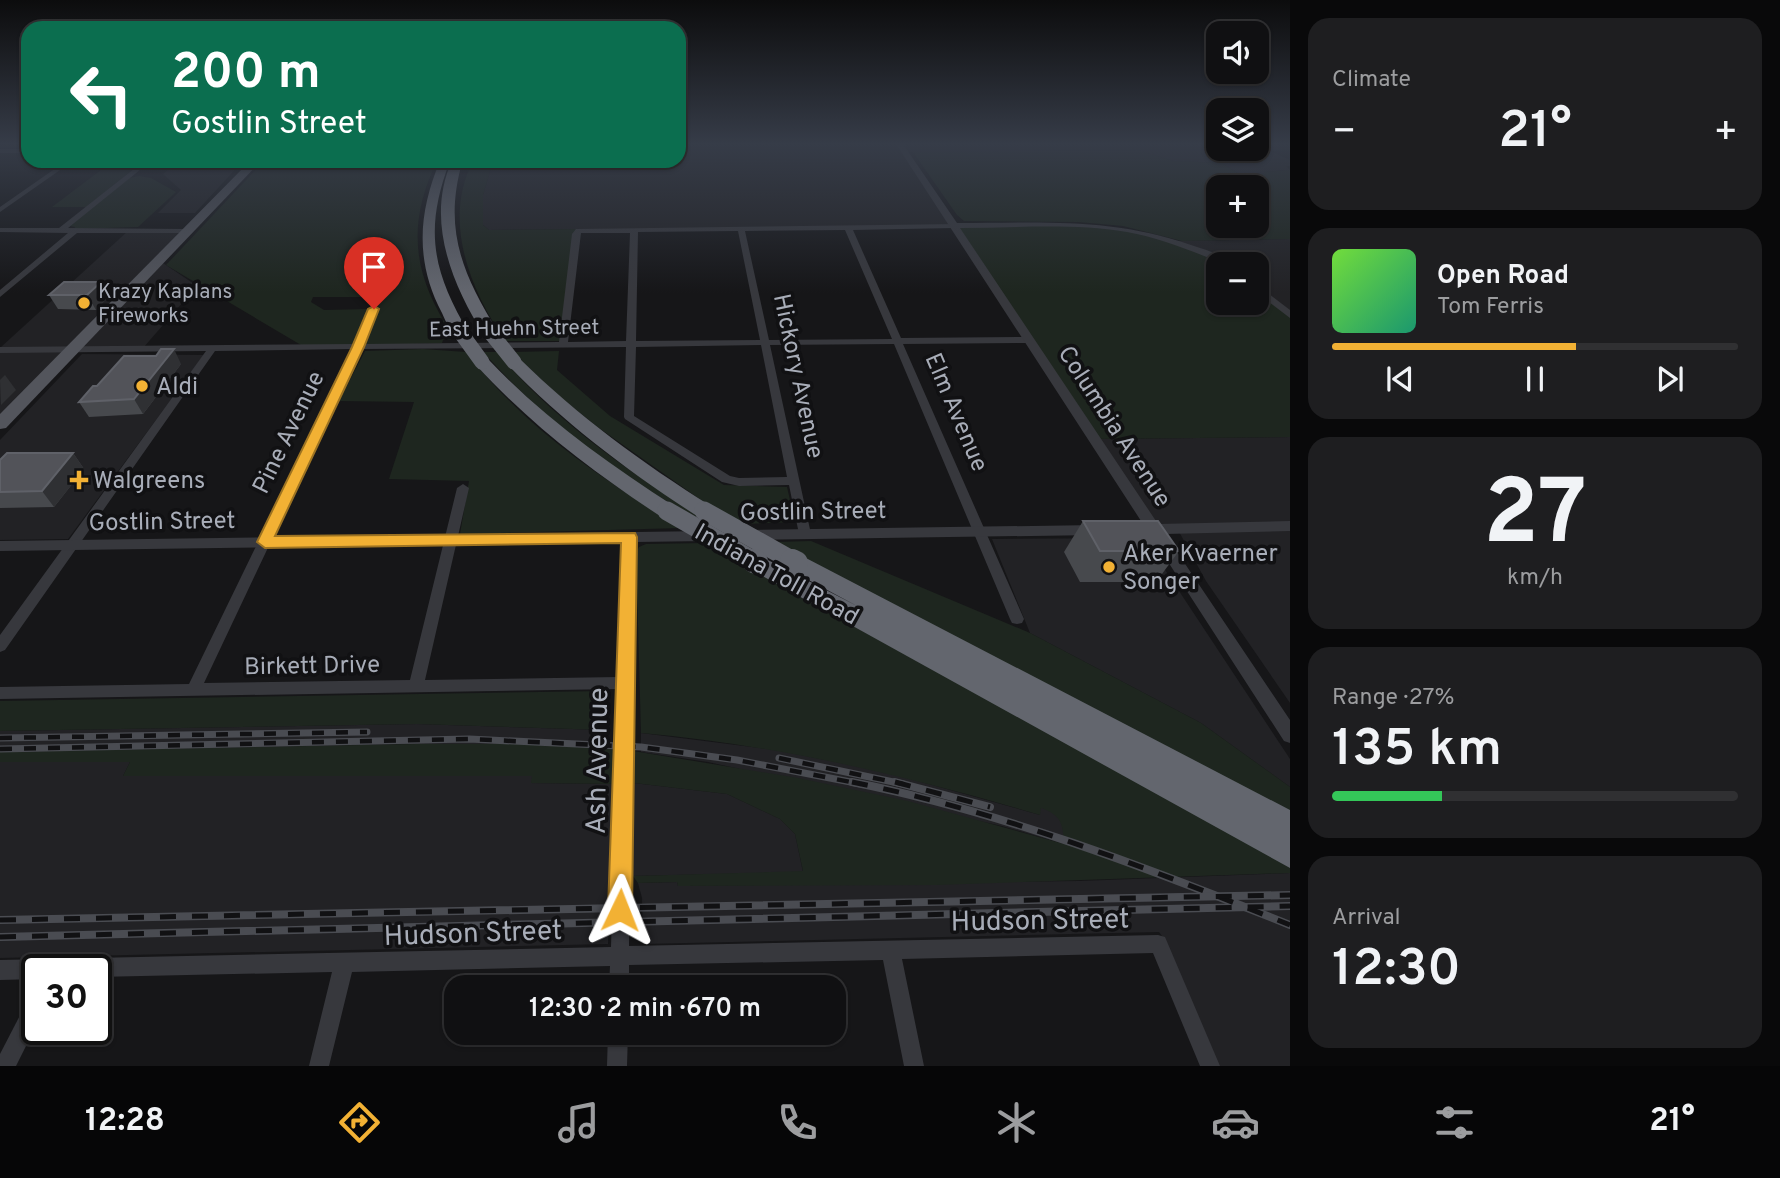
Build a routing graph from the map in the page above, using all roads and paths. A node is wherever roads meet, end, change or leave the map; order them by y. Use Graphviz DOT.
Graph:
graph roads {
  1 [pos="23,194"];
  2 [pos="107,194"];
  3 [pos="224,194"];
  4 [pos="432,194"];
  5 [pos="447,194"];
  6 [pos="456,194"];
  7 [pos="933,194"];
  8 [pos="0,210"];
  9 [pos="446,223"];
  10 [pos="954,226"];
  11 [pos="848,227"];
  12 [pos="741,228"];
  13 [pos="0,230"];
  14 [pos="61,230"];
  15 [pos="76,230"];
  16 [pos="634,230"];
  17 [pos="187,231"];
  18 [pos="579,231"];
  19 [pos="1206,254"];
  20 [pos="0,294"];
  21 [pos="1269,297"];
  22 [pos="374,309"];
  23 [pos="1290,316"];
  24 [pos="1029,340"];
  25 [pos="898,341"];
  26 [pos="765,343"];
  27 [pos="632,344"];
  28 [pos="563,345"];
  29 [pos="358,347"];
  30 [pos="212,349"];
  31 [pos="0,350"];
  32 [pos="71,351"];
  33 [pos="0,424"];
  34 [pos="794,481"];
  35 [pos="463,488"];
  36 [pos="1290,526"];
  37 [pos="1108,529"];
  38 [pos="1132,529"];
  39 [pos="1154,529"];
  40 [pos="980,531"];
  41 [pos="806,534"];
  42 [pos="629,537"];
  43 [pos="451,539"];
  44 [pos="265,542"];
  45 [pos="72,545"];
  46 [pos="0,546"];
  47 [pos="1017,619"];
  48 [pos="0,646"];
  49 [pos="626,683"];
  50 [pos="416,686"];
  51 [pos="193,691"];
  52 [pos="0,693"];
  53 [pos="1290,735"];
  54 [pos="1290,825"];
  55 [pos="1290,853"];
  56 [pos="891,950"];
  57 [pos="620,956"];
  58 [pos="344,964"];
  59 [pos="112,968"];
  60 [pos="0,970"];
  61 [pos="21,970"];
  62 [pos="619,975"];
  63 [pos="21,1034"];
  64 [pos="618,1045"];
  65 [pos="5,1066"];
  66 [pos="319,1066"];
  67 [pos="617,1066"];
  68 [pos="914,1066"];
  69 [pos="1210,1066"];
  1 -- 8 [label="street"];
  2 -- 14 [label="street"];
  3 -- 17 [label="main road"];
  4 -- 55 [label="highway, Indiana Toll Road, bridge"];
  5 -- 9 [label="highway, Indiana Toll Road"];
  6 -- 9 [label="highway"];
  7 -- 10 [label="street, Columbia Avenue"];
  9 -- 54 [label="highway, Indiana Toll Road, bridge"];
  10 -- 11 [label="street"];
  10 -- 19 [label="street"];
  10 -- 24 [label="street, Columbia Avenue"];
  11 -- 12 [label="street"];
  11 -- 25 [label="street, Elm Avenue"];
  12 -- 16 [label="street"];
  12 -- 26 [label="street, Hickory Avenue"];
  13 -- 14 [label="street"];
  14 -- 15 [label="street"];
  15 -- 17 [label="street"];
  15 -- 20 [label="street"];
  16 -- 18 [label="street"];
  16 -- 27 [label="street"];
  17 -- 32 [label="main road"];
  18 -- 28 [label="street"];
  21 -- 23 [label="street"];
  22 -- 29 [label="street, Pine Avenue"];
  24 -- 25 [label="street, East Huehn Street"];
  24 -- 39 [label="street, Columbia Avenue"];
  25 -- 26 [label="street, East Huehn Street"];
  25 -- 40 [label="street, Elm Avenue"];
  26 -- 27 [label="street, East Huehn Street"];
  26 -- 34 [label="street, Hickory Avenue"];
  27 -- 28 [label="street, East Huehn Street"];
  27 -- 34 [label="street"];
  28 -- 29 [label="street, East Huehn Street"];
  29 -- 30 [label="street, East Huehn Street"];
  29 -- 44 [label="street, Pine Avenue"];
  30 -- 32 [label="street, East Huehn Street"];
  30 -- 45 [label="street"];
  31 -- 32 [label="street, East Huehn Street"];
  32 -- 33 [label="main road"];
  34 -- 41 [label="street, Hickory Avenue"];
  35 -- 43 [label="street"];
  36 -- 39 [label="street"];
  37 -- 40 [label="street, Gostlin Street"];
  38 -- 39 [label="street"];
  39 -- 53 [label="street, Columbia Avenue"];
  40 -- 41 [label="street, Gostlin Street"];
  40 -- 47 [label="street, Elm Avenue"];
  41 -- 42 [label="street, Gostlin Street"];
  42 -- 43 [label="street, Gostlin Street"];
  42 -- 49 [label="street, Ash Avenue"];
  43 -- 44 [label="street, Gostlin Street"];
  43 -- 50 [label="street"];
  44 -- 45 [label="street, Gostlin Street"];
  44 -- 51 [label="street, Pine Avenue"];
  45 -- 46 [label="street, Gostlin Street"];
  45 -- 48 [label="street"];
  49 -- 50 [label="street, Birkett Drive"];
  49 -- 57 [label="street, Ash Avenue"];
  50 -- 51 [label="street, Birkett Drive"];
  51 -- 52 [label="street, Birkett Drive"];
  56 -- 57 [label="street, Hudson Street"];
  56 -- 68 [label="street"];
  56 -- 69 [label="street, Hudson Street"];
  57 -- 58 [label="street, Hudson Street"];
  57 -- 62 [label="street, Ash Avenue"];
  58 -- 59 [label="street, Hudson Street"];
  58 -- 66 [label="street"];
  60 -- 61 [label="street, Hudson Street"];
  63 -- 65 [label="street"];
  64 -- 67 [label="street"];
}
